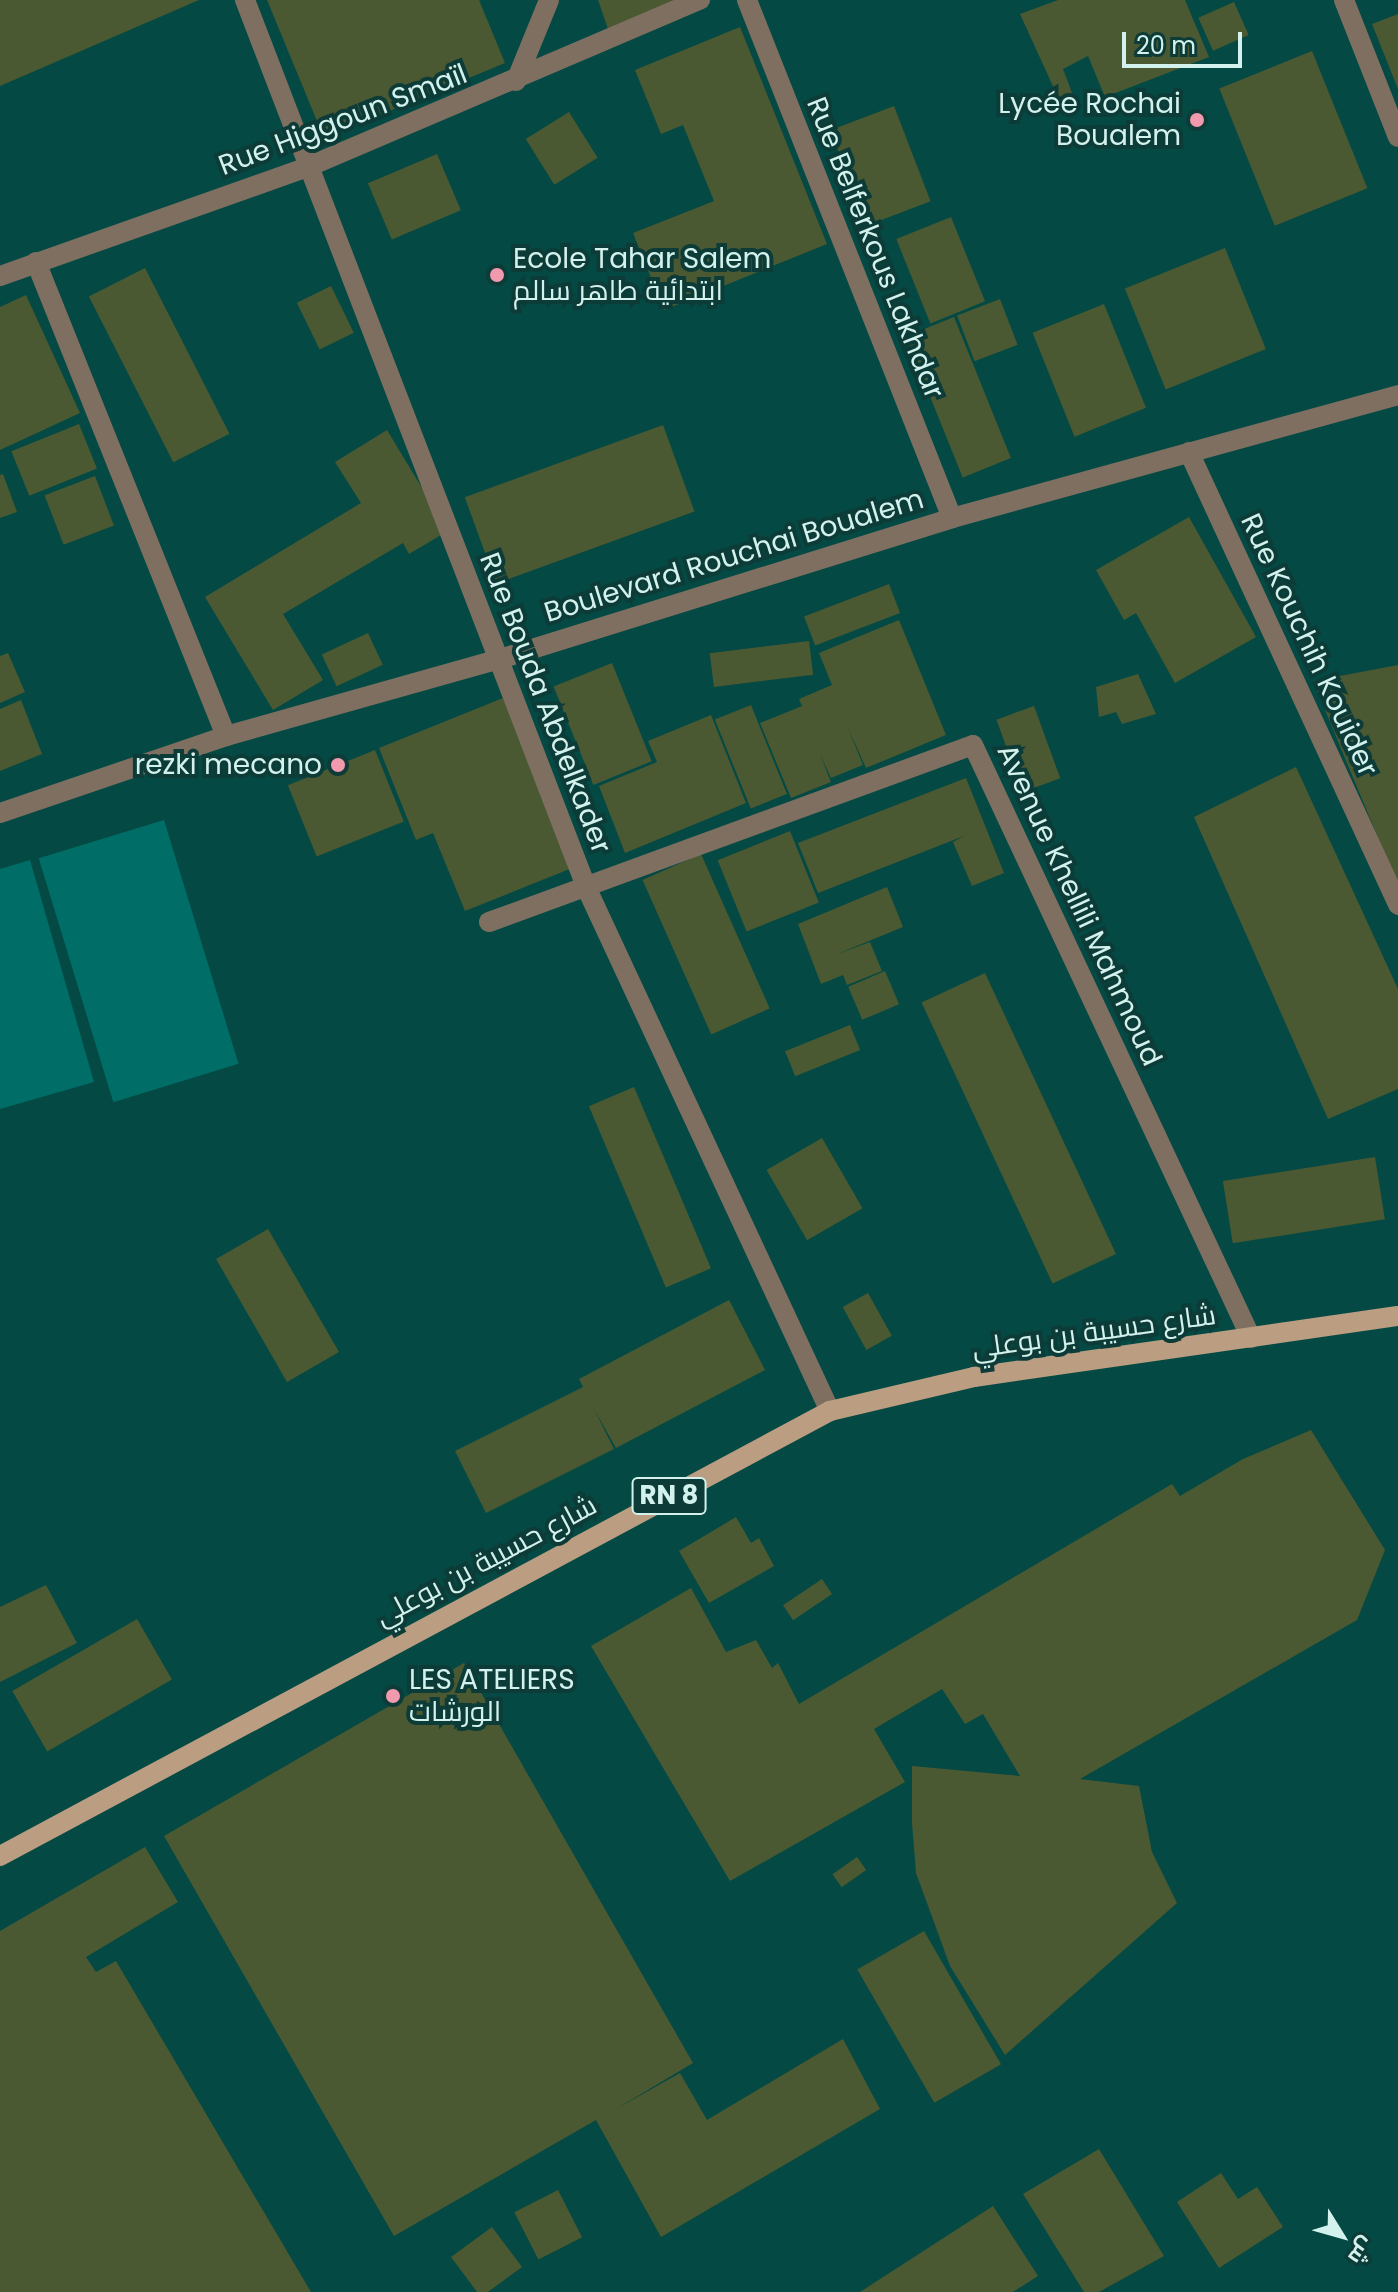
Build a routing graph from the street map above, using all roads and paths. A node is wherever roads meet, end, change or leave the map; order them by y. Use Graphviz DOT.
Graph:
graph roads {
  1 [pos="245,0"];
  2 [pos="549,0"];
  3 [pos="700,0"];
  4 [pos="747,0"];
  5 [pos="1344,0"];
  6 [pos="516,81"];
  7 [pos="1398,137"];
  8 [pos="310,166"];
  9 [pos="36,262"];
  10 [pos="0,276"];
  11 [pos="1398,395"];
  12 [pos="1189,452"];
  13 [pos="952,518"];
  14 [pos="497,660"];
  15 [pos="226,736"];
  16 [pos="0,813"];
  17 [pos="587,889"];
  18 [pos="1398,905"];
  19 [pos="489,922"];
  20 [pos="1398,1316"];
  21 [pos="1251,1338"];
  22 [pos="830,1411"];
  23 [pos="0,1856"];
  1 -- 8 [label="street, Rue Bouda Abdelkader"];
  2 -- 6 [label="street"];
  3 -- 6 [label="street, Rue Higgoun Smaïl"];
  4 -- 13 [label="street, Rue Belferkous Lakhdar"];
  5 -- 7 [label="street"];
  6 -- 8 [label="street, Rue Higgoun Smaïl"];
  8 -- 9 [label="street, Rue Higgoun Smaïl"];
  8 -- 14 [label="street, Rue Bouda Abdelkader"];
  9 -- 10 [label="street, Rue Higgoun Smaïl"];
  9 -- 15 [label="street"];
  11 -- 12 [label="street, Boulevard Rouchai Boualem"];
  12 -- 13 [label="street, Boulevard Rouchai Boualem"];
  12 -- 18 [label="street, Rue Kouchih Kouider"];
  13 -- 14 [label="street, Boulevard Rouchai Boualem"];
  14 -- 15 [label="street, Boulevard Rouchai Boualem"];
  14 -- 17 [label="street, Rue Bouda Abdelkader"];
  15 -- 16 [label="street, Boulevard Rouchai Boualem"];
  17 -- 19 [label="street, Avenue Khellili Mahmoud"];
  17 -- 21 [label="street, Avenue Khellili Mahmoud"];
  17 -- 22 [label="street, Rue Bouda Abdelkader"];
  20 -- 21 [label="main road, شارع حسيبة بن بوعلي / RN 8"];
  21 -- 22 [label="main road, شارع حسيبة بن بوعلي / RN 8"];
  22 -- 23 [label="main road, شارع حسيبة بن بوعلي / RN 8"];
}
